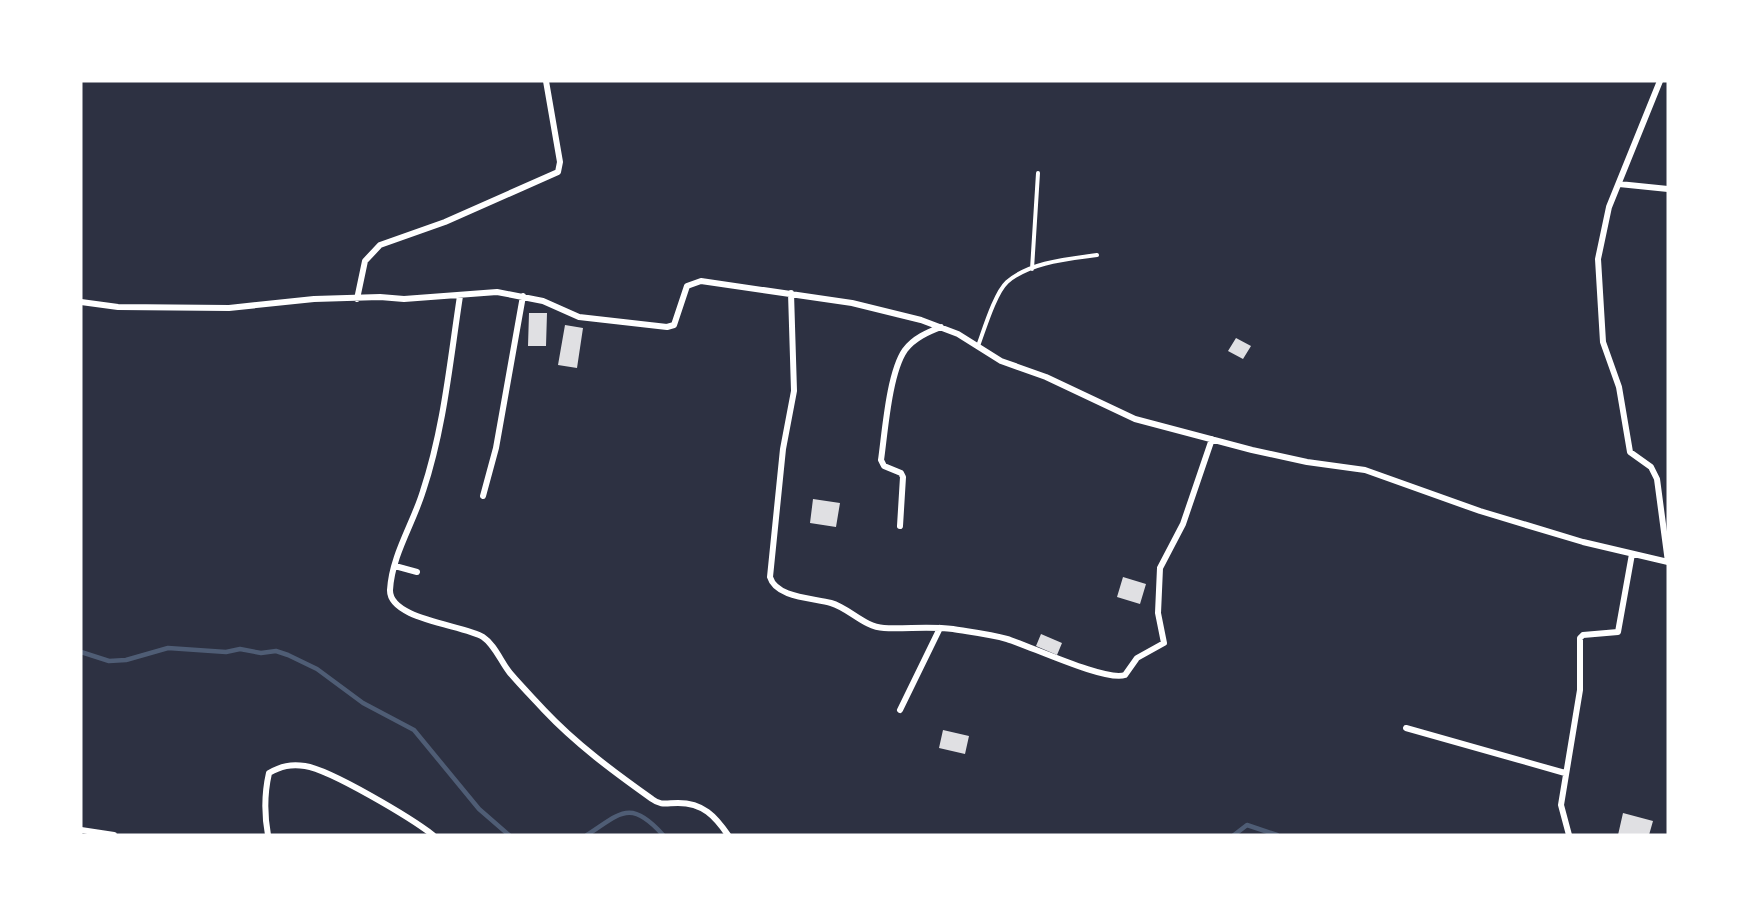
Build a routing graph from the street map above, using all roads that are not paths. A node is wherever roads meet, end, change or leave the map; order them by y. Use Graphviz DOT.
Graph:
graph roads {
  1 [pos="546,81"];
  2 [pos="1660,81"];
  3 [pos="1038,173"];
  4 [pos="1619,184"];
  5 [pos="1668,189"];
  6 [pos="1096,255"];
  7 [pos="1032,269"];
  8 [pos="791,293"];
  9 [pos="460,296"];
  10 [pos="524,296"];
  11 [pos="357,299"];
  12 [pos="81,302"];
  13 [pos="941,327"];
  14 [pos="977,347"];
  15 [pos="1212,439"];
  16 [pos="483,496"];
  17 [pos="900,526"];
  18 [pos="1632,554"];
  19 [pos="1668,562"];
  20 [pos="395,566"];
  21 [pos="417,572"];
  22 [pos="940,628"];
  23 [pos="900,710"];
  24 [pos="1406,728"];
  25 [pos="1565,773"];
  26 [pos="81,830"];
  27 [pos="114,835"];
  28 [pos="268,835"];
  29 [pos="433,835"];
  30 [pos="728,835"];
  31 [pos="1569,835"];
  1 -- 11 [label="street"];
  2 -- 4 [label="street"];
  3 -- 7 [label="lane"];
  4 -- 5 [label="street"];
  4 -- 19 [label="street"];
  6 -- 7 [label="lane"];
  7 -- 14 [label="lane"];
  8 -- 10 [label="street"];
  8 -- 13 [label="street"];
  8 -- 22 [label="street"];
  9 -- 10 [label="street"];
  9 -- 11 [label="street"];
  9 -- 20 [label="street"];
  10 -- 16 [label="street"];
  11 -- 12 [label="street"];
  13 -- 14 [label="street"];
  13 -- 17 [label="street"];
  14 -- 15 [label="street"];
  15 -- 18 [label="street"];
  15 -- 22 [label="street"];
  18 -- 19 [label="street"];
  18 -- 25 [label="street"];
  20 -- 21 [label="street"];
  20 -- 30 [label="street"];
  22 -- 23 [label="street"];
  24 -- 25 [label="street"];
  25 -- 31 [label="street"];
  26 -- 27 [label="street"];
  28 -- 29 [label="street"];
}
